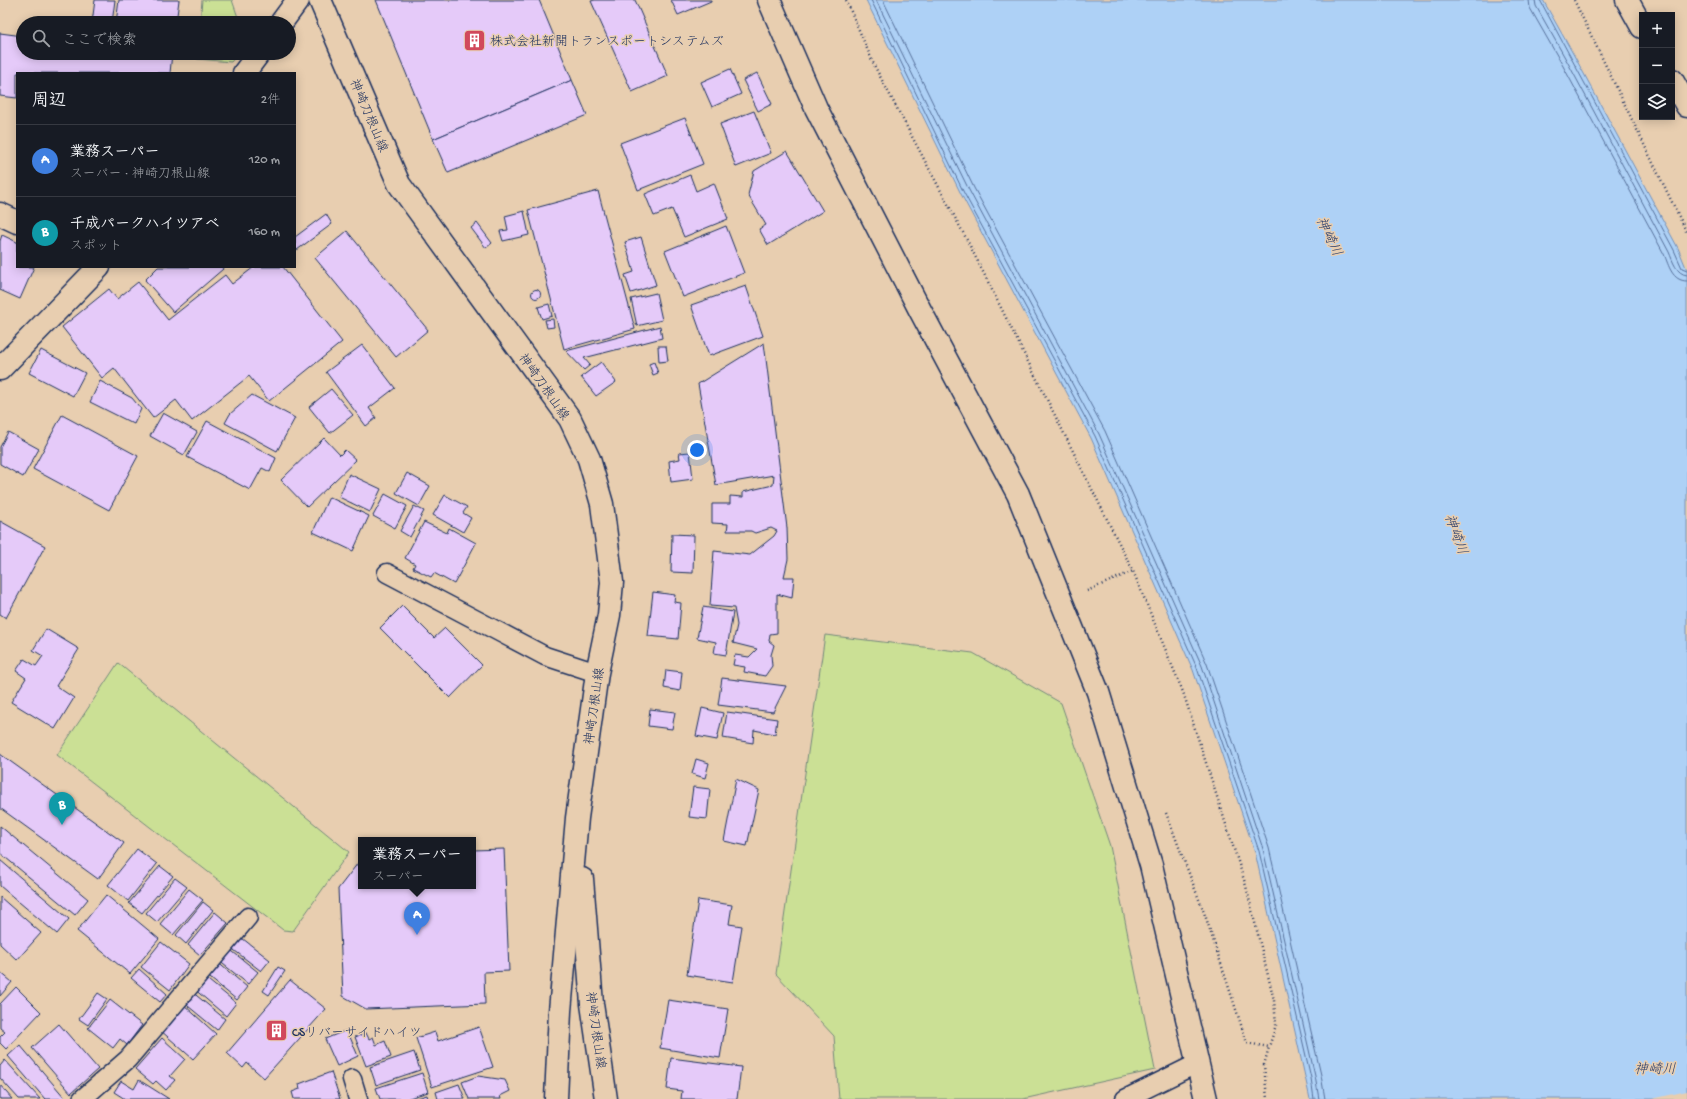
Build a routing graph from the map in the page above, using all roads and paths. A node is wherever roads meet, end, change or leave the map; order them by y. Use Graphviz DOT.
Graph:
graph roads {
  1 [pos="298,0"];
  2 [pos="320,0"];
  3 [pos="769,0"];
  4 [pos="846,0"];
  5 [pos="1574,0"];
  6 [pos="1627,0"];
  7 [pos="286,16"];
  8 [pos="1639,22"];
  9 [pos="254,60"];
  10 [pos="245,72"];
  11 [pos="1674,84"];
  12 [pos="1687,106"];
  13 [pos="0,214"];
  14 [pos="16,222"];
  15 [pos="1687,232"];
  16 [pos="98,268"];
  17 [pos="0,370"];
  18 [pos="1133,571"];
  19 [pos="387,573"];
  20 [pos="1092,589"];
  21 [pos="597,672"];
  22 [pos="1163,806"];
  23 [pos="577,818"];
  24 [pos="248,918"];
  25 [pos="1269,1047"];
  26 [pos="1198,1063"];
  27 [pos="352,1079"];
  28 [pos="82,1099"];
  29 [pos="358,1099"];
  30 [pos="556,1099"];
  31 [pos="606,1099"];
  32 [pos="1125,1099"];
  33 [pos="1206,1099"];
  34 [pos="1267,1099"];
  1 -- 7 [label="street"];
  2 -- 21 [label="street, 神崎刀根山線"];
  3 -- 26 [label="street"];
  4 -- 18 [label="path"];
  5 -- 15 [label="path"];
  6 -- 8 [label="street"];
  9 -- 10 [label="street"];
  11 -- 12 [label="street"];
  13 -- 14 [label="street"];
  16 -- 17 [label="street"];
  18 -- 20 [label="path"];
  18 -- 25 [label="path"];
  19 -- 21 [label="lane"];
  21 -- 23 [label="street, 神崎刀根山線"];
  22 -- 25 [label="path"];
  23 -- 30 [label="street, 神崎刀根山線"];
  23 -- 31 [label="street, 神崎刀根山線"];
  24 -- 28 [label="lane"];
  25 -- 34 [label="path"];
  26 -- 32 [label="lane"];
  26 -- 33 [label="street"];
  27 -- 29 [label="lane"];
}
